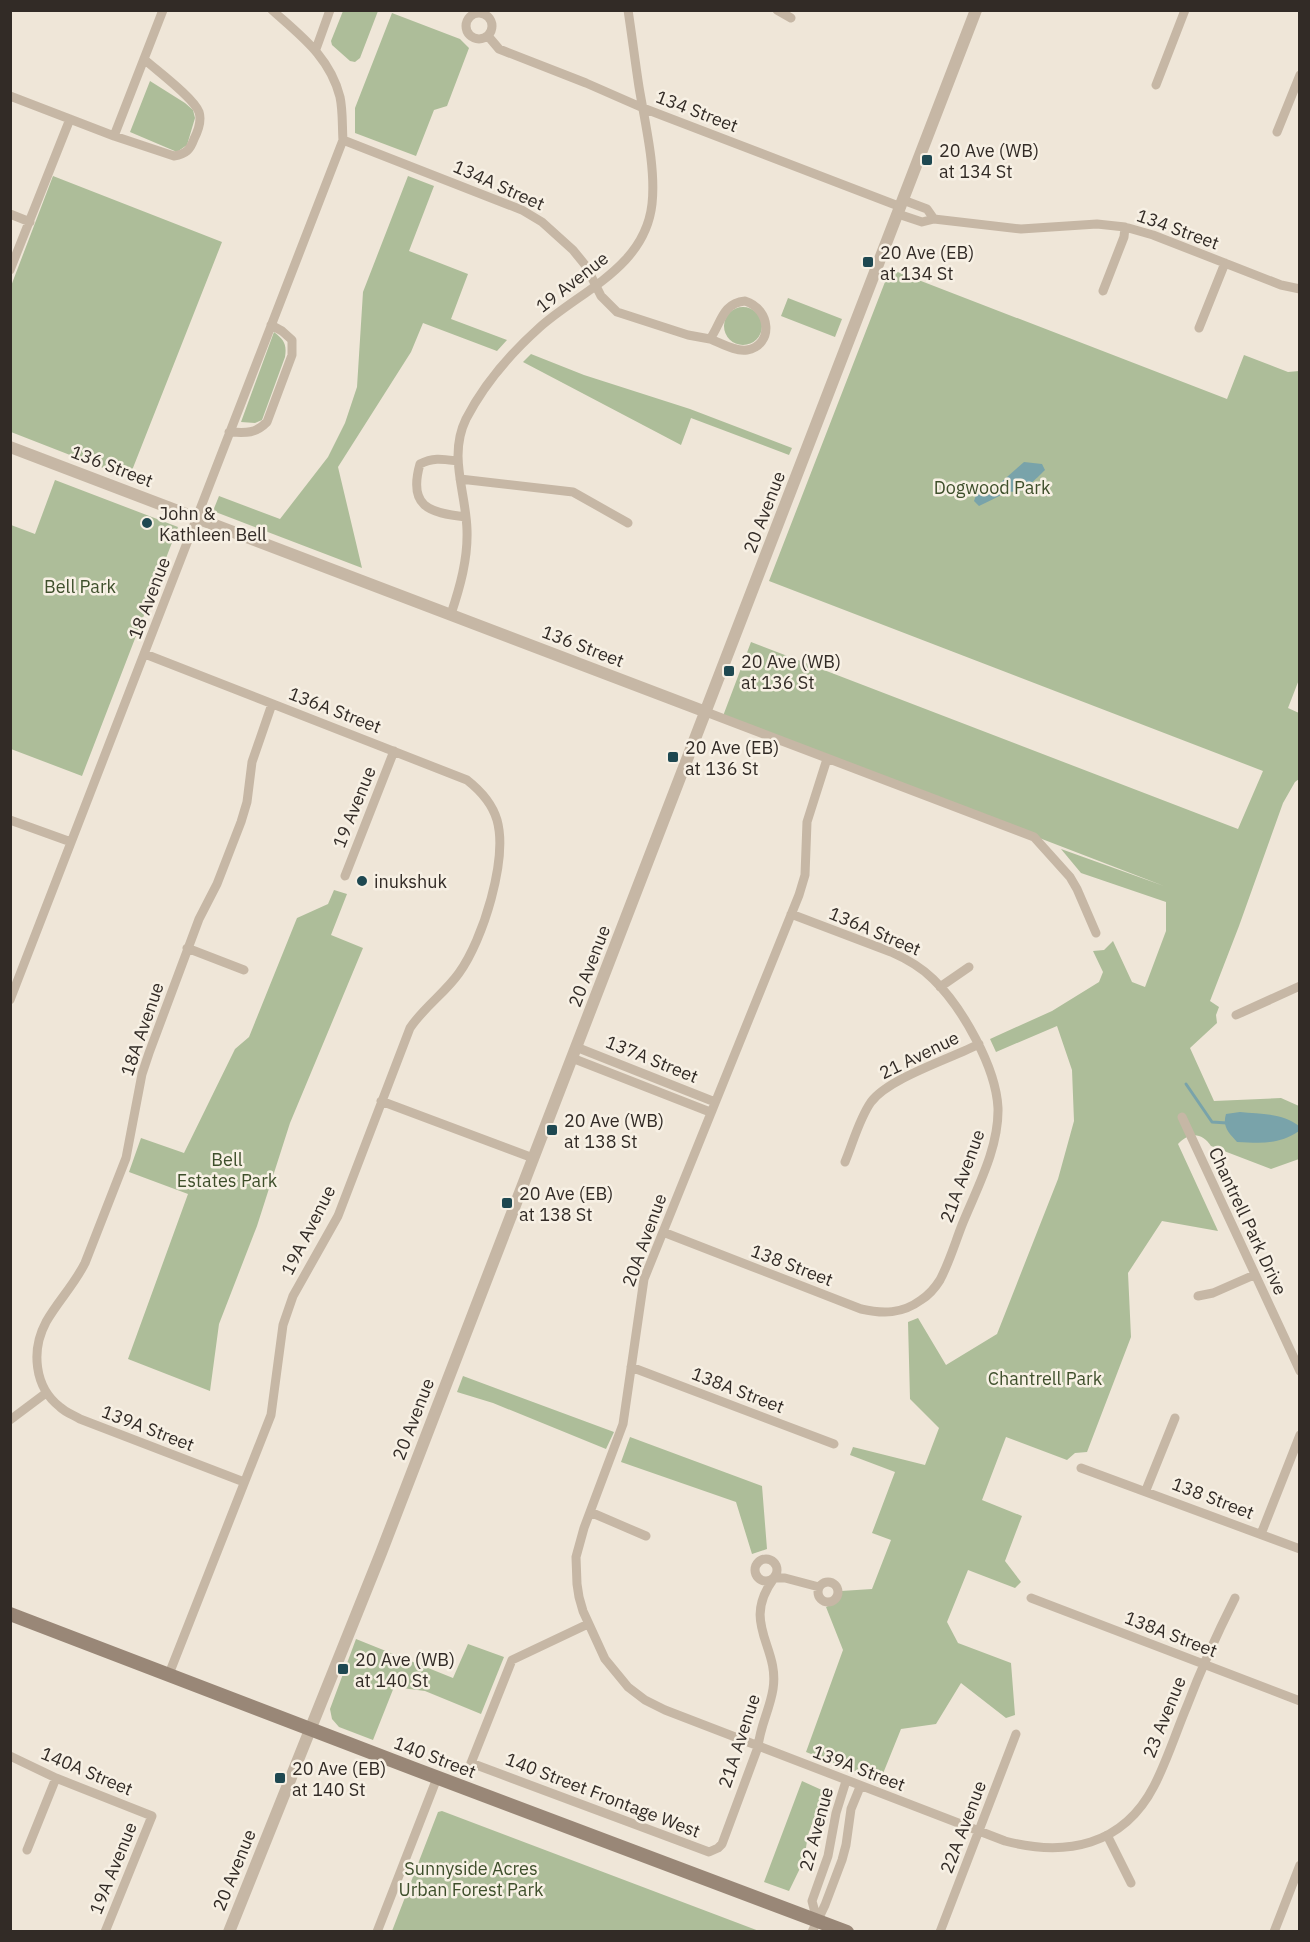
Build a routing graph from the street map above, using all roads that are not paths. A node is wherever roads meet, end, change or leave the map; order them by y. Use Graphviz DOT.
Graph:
graph roads {
  1 [pos="163,10"];
  2 [pos="272,10"];
  3 [pos="330,10"];
  4 [pos="628,10"];
  5 [pos="777,10"];
  6 [pos="976,10"];
  7 [pos="1185,10"];
  8 [pos="791,18"];
  9 [pos="488,36"];
  10 [pos="316,49"];
  11 [pos="144,59"];
  12 [pos="1299,75"];
  13 [pos="1156,85"];
  14 [pos="10,96"];
  15 [pos="643,108"];
  16 [pos="70,119"];
  17 [pos="1277,132"];
  18 [pos="114,136"];
  19 [pos="343,140"];
  20 [pos="901,207"];
  21 [pos="10,214"];
  22 [pos="934,219"];
  23 [pos="30,222"];
  24 [pos="1125,227"];
  25 [pos="1225,263"];
  26 [pos="10,270"];
  27 [pos="596,287"];
  28 [pos="1299,289"];
  29 [pos="1103,291"];
  30 [pos="271,325"];
  31 [pos="1199,328"];
  32 [pos="710,339"];
  33 [pos="229,432"];
  34 [pos="10,447"];
  35 [pos="457,461"];
  36 [pos="460,479"];
  37 [pos="466,517"];
  38 [pos="197,518"];
  39 [pos="628,523"];
  40 [pos="451,614"];
  41 [pos="145,654"];
  42 [pos="272,704"];
  43 [pos="706,712"];
  44 [pos="394,751"];
  45 [pos="828,759"];
  46 [pos="496,818"];
  47 [pos="10,820"];
  48 [pos="71,842"];
  49 [pos="345,876"];
  50 [pos="791,914"];
  51 [pos="1096,933"];
  52 [pos="187,948"];
  53 [pos="969,967"];
  54 [pos="244,970"];
  55 [pos="1299,986"];
  56 [pos="940,987"];
  57 [pos="10,1000"];
  58 [pos="1236,1015"];
  59 [pos="979,1044"];
  60 [pos="574,1053"];
  61 [pos="657,1079"];
  62 [pos="654,1090"];
  63 [pos="381,1101"];
  64 [pos="715,1102"];
  65 [pos="710,1112"];
  66 [pos="1182,1117"];
  67 [pos="534,1158"];
  68 [pos="845,1162"];
  69 [pos="663,1232"];
  70 [pos="1254,1275"];
  71 [pos="1198,1296"];
  72 [pos="912,1306"];
  73 [pos="631,1367"];
  74 [pos="1299,1371"];
  75 [pos="46,1393"];
  76 [pos="1175,1418"];
  77 [pos="10,1420"];
  78 [pos="1299,1435"];
  79 [pos="834,1444"];
  80 [pos="1081,1468"];
  81 [pos="244,1482"];
  82 [pos="1146,1490"];
  83 [pos="590,1512"];
  84 [pos="1261,1534"];
  85 [pos="646,1536"];
  86 [pos="1299,1549"];
  87 [pos="819,1587"];
  88 [pos="1031,1598"];
  89 [pos="1235,1598"];
  90 [pos="10,1614"];
  91 [pos="588,1624"];
  92 [pos="1203,1664"];
  93 [pos="170,1674"];
  94 [pos="1299,1701"];
  95 [pos="311,1728"];
  96 [pos="1016,1734"];
  97 [pos="758,1747"];
  98 [pos="10,1756"];
  99 [pos="56,1778"];
  100 [pos="437,1778"];
  101 [pos="846,1781"];
  102 [pos="860,1787"];
  103 [pos="152,1816"];
  104 [pos="979,1831"];
  105 [pos="1107,1835"];
  106 [pos="722,1844"];
  107 [pos="27,1850"];
  108 [pos="828,1856"];
  109 [pos="842,1860"];
  110 [pos="1299,1865"];
  111 [pos="1131,1883"];
  112 [pos="815,1926"];
  113 [pos="105,1932"];
  114 [pos="229,1932"];
  115 [pos="377,1932"];
  116 [pos="847,1932"];
  117 [pos="940,1932"];
  118 [pos="1274,1932"];
  1 -- 11 [label="street"];
  2 -- 10 [label="street"];
  3 -- 10 [label="street"];
  4 -- 15 [label="street"];
  5 -- 8 [label="street"];
  6 -- 20 [label="street, 20 Avenue"];
  7 -- 13 [label="street"];
  9 -- 15 [label="street, 134 Street"];
  10 -- 19 [label="street"];
  11 -- 18 [label="street"];
  11 -- 18 [label="street"];
  12 -- 17 [label="street"];
  14 -- 16 [label="street"];
  15 -- 20 [label="street, 134 Street"];
  15 -- 27 [label="street, 19 Avenue"];
  16 -- 18 [label="street"];
  16 -- 23 [label="street"];
  19 -- 27 [label="street, 134A Street"];
  19 -- 30 [label="street, 18 Avenue"];
  20 -- 22 [label="street, 134 Street"];
  20 -- 22 [label="street, 134 Street"];
  20 -- 43 [label="street, 20 Avenue"];
  21 -- 23 [label="street"];
  22 -- 24 [label="street, 134 Street"];
  23 -- 26 [label="street"];
  24 -- 25 [label="street, 134 Street"];
  24 -- 29 [label="street"];
  25 -- 28 [label="street, 134 Street"];
  25 -- 31 [label="street"];
  27 -- 32 [label="street, 134A Street"];
  27 -- 35 [label="street, 19 Avenue"];
  30 -- 33 [label="street, 18 Avenue"];
  30 -- 33 [label="street"];
  32 -- 32 [label="street, 134A Street"];
  33 -- 38 [label="street, 18 Avenue"];
  34 -- 38 [label="street, 136 Street"];
  35 -- 36 [label="street, 19 Avenue"];
  35 -- 37 [label="street"];
  36 -- 37 [label="street, 19 Avenue"];
  36 -- 39 [label="street"];
  37 -- 40 [label="street, 19 Avenue"];
  38 -- 40 [label="street, 136 Street"];
  38 -- 41 [label="street, 18 Avenue"];
  40 -- 43 [label="street, 136 Street"];
  41 -- 42 [label="street, 136A Street"];
  41 -- 48 [label="street, 18 Avenue"];
  42 -- 44 [label="street, 136A Street"];
  42 -- 52 [label="street, 18A Avenue"];
  43 -- 45 [label="street, 136 Street"];
  43 -- 60 [label="street, 20 Avenue"];
  44 -- 46 [label="street, 136A Street"];
  44 -- 49 [label="street, 19 Avenue"];
  45 -- 50 [label="street, 20A Avenue"];
  45 -- 51 [label="street, 136 Street"];
  46 -- 63 [label="street, 19A Avenue"];
  47 -- 48 [label="street"];
  48 -- 57 [label="street, 18 Avenue"];
  50 -- 56 [label="street, 136A Street"];
  50 -- 64 [label="street, 20A Avenue"];
  52 -- 54 [label="street"];
  52 -- 75 [label="street, 18A Avenue"];
  53 -- 56 [label="street"];
  55 -- 58 [label="street"];
  56 -- 59 [label="street, 136A Street"];
  59 -- 68 [label="street, 21 Avenue"];
  59 -- 72 [label="street, 21A Avenue"];
  60 -- 61 [label="street, 137A Street"];
  60 -- 62 [label="street, 137A Street"];
  60 -- 67 [label="street, 20 Avenue"];
  61 -- 62 [label="street"];
  61 -- 64 [label="street, 137A Street"];
  62 -- 65 [label="street, 137A Street"];
  63 -- 67 [label="street"];
  63 -- 81 [label="street, 19A Avenue"];
  64 -- 65 [label="street, 20A Avenue"];
  65 -- 69 [label="street, 20A Avenue"];
  66 -- 70 [label="street, Chantrell Park Drive"];
  67 -- 95 [label="street, 20 Avenue"];
  69 -- 72 [label="street, 138 Street"];
  69 -- 73 [label="street, 20A Avenue"];
  70 -- 71 [label="street"];
  70 -- 74 [label="street, Chantrell Park Drive"];
  73 -- 79 [label="street, 138A Street"];
  73 -- 83 [label="street, 20A Avenue"];
  75 -- 77 [label="street"];
  75 -- 81 [label="street, 139A Street"];
  76 -- 82 [label="street"];
  78 -- 84 [label="street"];
  80 -- 82 [label="street, 138 Street"];
  81 -- 93 [label="street, 19A Avenue"];
  82 -- 84 [label="street, 138 Street"];
  83 -- 85 [label="street"];
  83 -- 91 [label="street, 20A Avenue"];
  84 -- 86 [label="street, 138 Street"];
  87 -- 97 [label="street, 21A Avenue"];
  88 -- 92 [label="street, 138A Street"];
  89 -- 92 [label="street, 23 Avenue"];
  90 -- 93 [label="main road, 140 Street"];
  91 -- 97 [label="street, 139A Street"];
  91 -- 106 [label="street, 140 Street Frontage West"];
  92 -- 94 [label="street, 138A Street"];
  92 -- 105 [label="street, 23 Avenue"];
  93 -- 95 [label="main road, 140 Street"];
  95 -- 100 [label="main road, 140 Street"];
  95 -- 114 [label="street, 20 Avenue"];
  96 -- 104 [label="street, 22A Avenue"];
  97 -- 101 [label="street, 139A Street"];
  97 -- 106 [label="street, 21A Avenue"];
  98 -- 99 [label="street, 140A Street"];
  99 -- 103 [label="street, 140A Street"];
  99 -- 107 [label="street"];
  100 -- 112 [label="main road, 140 Street"];
  100 -- 115 [label="street"];
  101 -- 102 [label="street, 139A Street"];
  101 -- 108 [label="street, 22 Avenue"];
  102 -- 104 [label="street, 139A Street"];
  102 -- 109 [label="street, 22 Avenue"];
  103 -- 113 [label="street, 19A Avenue"];
  104 -- 105 [label="street, 139A Street"];
  104 -- 117 [label="street, 22A Avenue"];
  105 -- 111 [label="street"];
  108 -- 109 [label="street"];
  108 -- 112 [label="street, 22 Avenue"];
  109 -- 112 [label="street, 22 Avenue"];
  110 -- 118 [label="street"];
  112 -- 116 [label="main road, 140 Street"];
}
